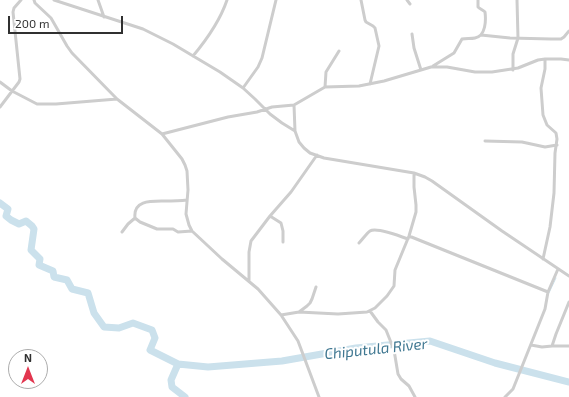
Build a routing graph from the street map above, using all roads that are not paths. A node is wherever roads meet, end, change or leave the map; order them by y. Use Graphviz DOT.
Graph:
graph roads {
  1 [pos="21,0"];
  2 [pos="34,0"];
  3 [pos="54,0"];
  4 [pos="98,0"];
  5 [pos="227,0"];
  6 [pos="276,0"];
  7 [pos="361,0"];
  8 [pos="407,0"];
  9 [pos="478,0"];
  10 [pos="517,0"];
  11 [pos="410,4"];
  12 [pos="104,17"];
  13 [pos="569,30"];
  14 [pos="412,34"];
  15 [pos="481,35"];
  16 [pos="518,38"];
  17 [pos="339,51"];
  18 [pos="194,56"];
  19 [pos="545,59"];
  20 [pos="569,60"];
  21 [pos="431,67"];
  22 [pos="421,70"];
  23 [pos="513,70"];
  24 [pos="0,82"];
  25 [pos="370,84"];
  26 [pos="325,87"];
  27 [pos="243,88"];
  28 [pos="12,91"];
  29 [pos="117,99"];
  30 [pos="294,105"];
  31 [pos="0,107"];
  32 [pos="265,110"];
  33 [pos="295,131"];
  34 [pos="162,134"];
  35 [pos="486,141"];
  36 [pos="557,145"];
  37 [pos="317,155"];
  38 [pos="414,173"];
  39 [pos="187,200"];
  40 [pos="270,216"];
  41 [pos="135,218"];
  42 [pos="192,231"];
  43 [pos="122,232"];
  44 [pos="409,237"];
  45 [pos="283,242"];
  46 [pos="359,243"];
  47 [pos="543,259"];
  48 [pos="558,269"];
  49 [pos="569,276"];
  50 [pos="249,281"];
  51 [pos="316,287"];
  52 [pos="548,292"];
  53 [pos="569,302"];
  54 [pos="370,311"];
  55 [pos="300,312"];
  56 [pos="281,315"];
  57 [pos="531,345"];
  58 [pos="552,346"];
  59 [pos="569,346"];
  60 [pos="319,397"];
  61 [pos="416,397"];
  62 [pos="505,397"];
  1 -- 28 [label="street"];
  2 -- 29 [label="street"];
  3 -- 12 [label="street"];
  4 -- 12 [label="street"];
  5 -- 18 [label="street"];
  6 -- 27 [label="street"];
  7 -- 25 [label="street"];
  8 -- 11 [label="street"];
  9 -- 15 [label="street"];
  10 -- 16 [label="street"];
  12 -- 18 [label="street"];
  13 -- 16 [label="street"];
  14 -- 22 [label="street"];
  15 -- 16 [label="street"];
  15 -- 21 [label="street"];
  16 -- 23 [label="street"];
  17 -- 26 [label="street"];
  18 -- 27 [label="street"];
  19 -- 20 [label="street"];
  19 -- 23 [label="street"];
  19 -- 36 [label="street"];
  21 -- 22 [label="street"];
  21 -- 23 [label="street"];
  22 -- 25 [label="street"];
  24 -- 28 [label="street"];
  25 -- 26 [label="street"];
  26 -- 30 [label="street"];
  27 -- 32 [label="street"];
  28 -- 29 [label="street"];
  28 -- 31 [label="street"];
  29 -- 34 [label="street"];
  30 -- 32 [label="street"];
  30 -- 33 [label="street"];
  32 -- 33 [label="street"];
  32 -- 34 [label="street"];
  33 -- 37 [label="street"];
  34 -- 39 [label="street"];
  35 -- 36 [label="street"];
  36 -- 47 [label="street"];
  37 -- 38 [label="street"];
  37 -- 40 [label="street"];
  38 -- 44 [label="street"];
  38 -- 47 [label="street"];
  39 -- 41 [label="street"];
  39 -- 42 [label="street"];
  40 -- 45 [label="street"];
  40 -- 50 [label="street"];
  41 -- 42 [label="street"];
  41 -- 43 [label="street"];
  42 -- 50 [label="street"];
  44 -- 46 [label="street"];
  44 -- 52 [label="street"];
  44 -- 54 [label="street"];
  47 -- 48 [label="street"];
  48 -- 49 [label="street"];
  48 -- 52 [label="street"];
  50 -- 56 [label="street"];
  51 -- 55 [label="street"];
  52 -- 57 [label="street"];
  53 -- 58 [label="street"];
  54 -- 55 [label="street"];
  54 -- 61 [label="street"];
  55 -- 56 [label="street"];
  56 -- 60 [label="street"];
  57 -- 58 [label="street"];
  57 -- 62 [label="street"];
  58 -- 59 [label="street"];
}
